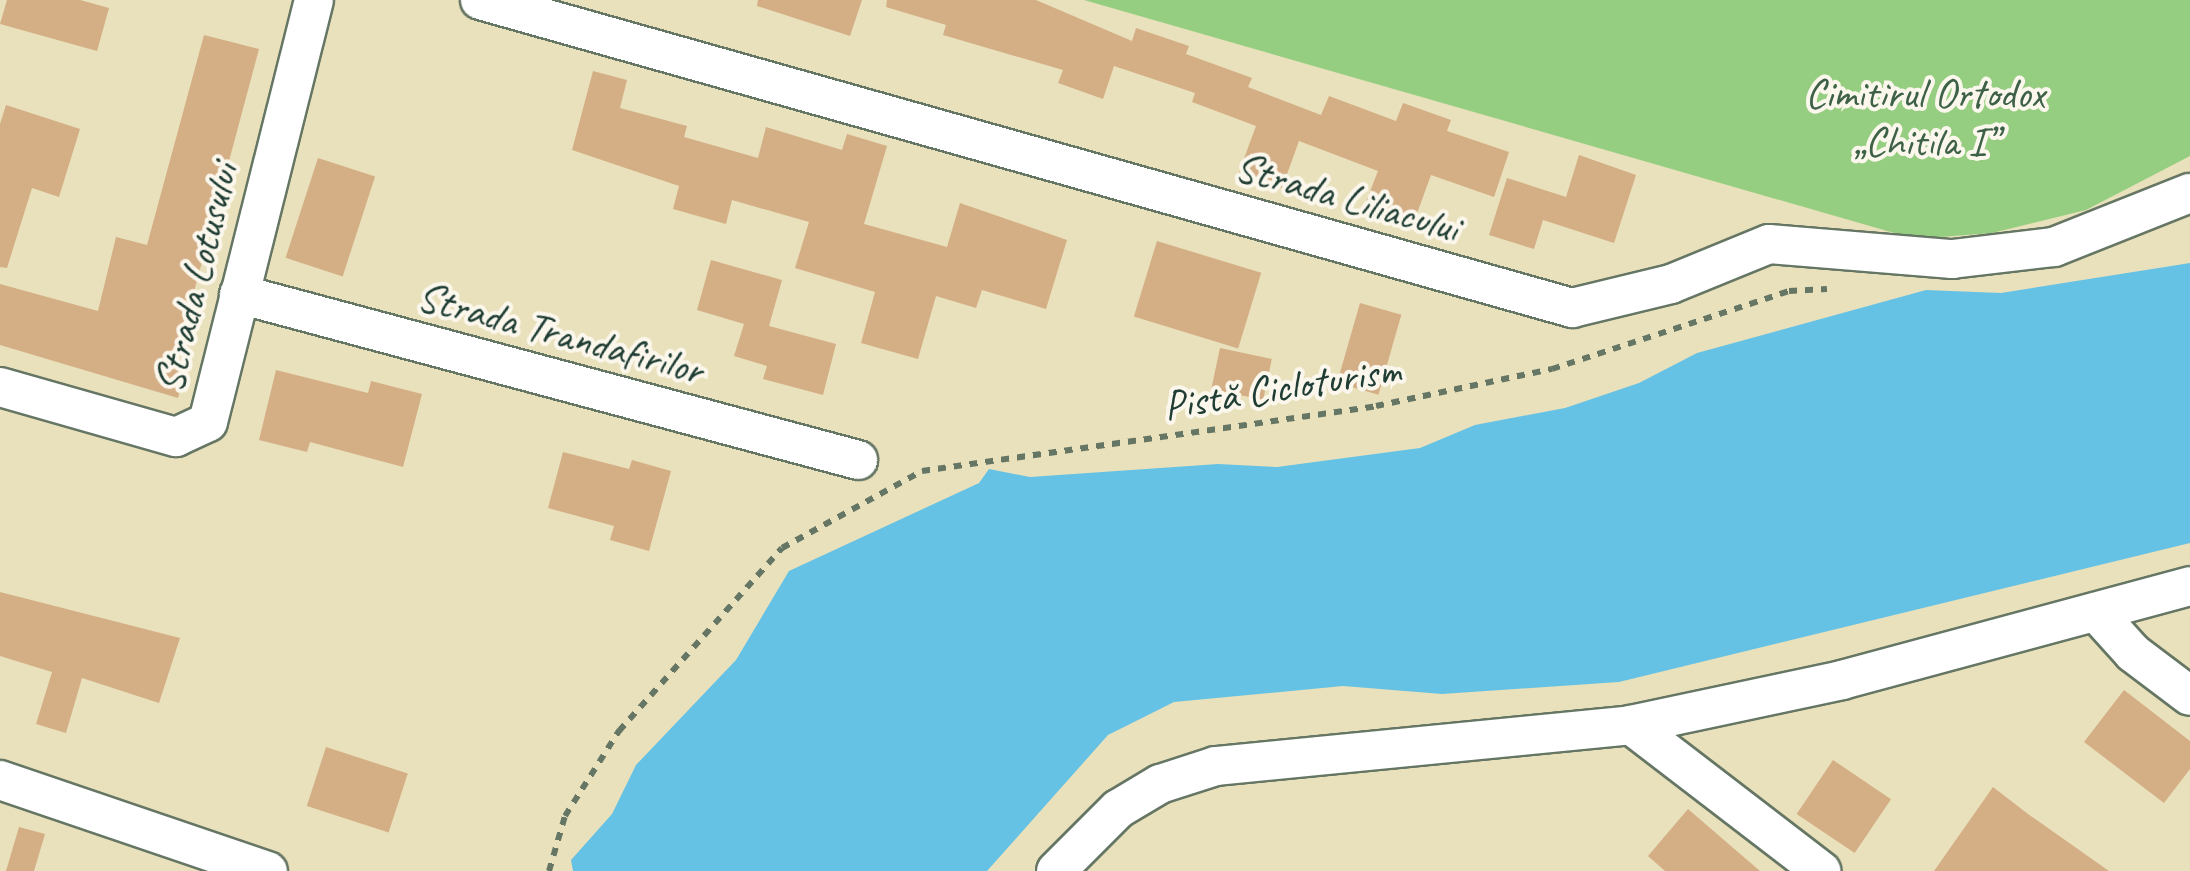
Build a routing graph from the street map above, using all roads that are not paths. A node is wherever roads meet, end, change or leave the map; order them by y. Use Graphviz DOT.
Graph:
graph roads {
  1 [pos="314,0"];
  2 [pos="480,0"];
  3 [pos="2190,193"];
  4 [pos="239,294"];
  5 [pos="0,387"];
  6 [pos="858,460"];
  7 [pos="2190,586"];
  8 [pos="2096,612"];
  9 [pos="2190,696"];
  10 [pos="1631,725"];
  11 [pos="0,780"];
  12 [pos="268,871"];
  13 [pos="1056,871"];
  14 [pos="1822,871"];
  1 -- 4 [label="street, Strada Lotusului"];
  2 -- 3 [label="street, Strada Liliacului"];
  4 -- 5 [label="street, Strada Lotusului"];
  4 -- 6 [label="street, Strada Trandafirilor"];
  7 -- 8 [label="street"];
  8 -- 9 [label="street"];
  8 -- 10 [label="street"];
  10 -- 13 [label="street"];
  10 -- 14 [label="street"];
  11 -- 12 [label="street"];
}
